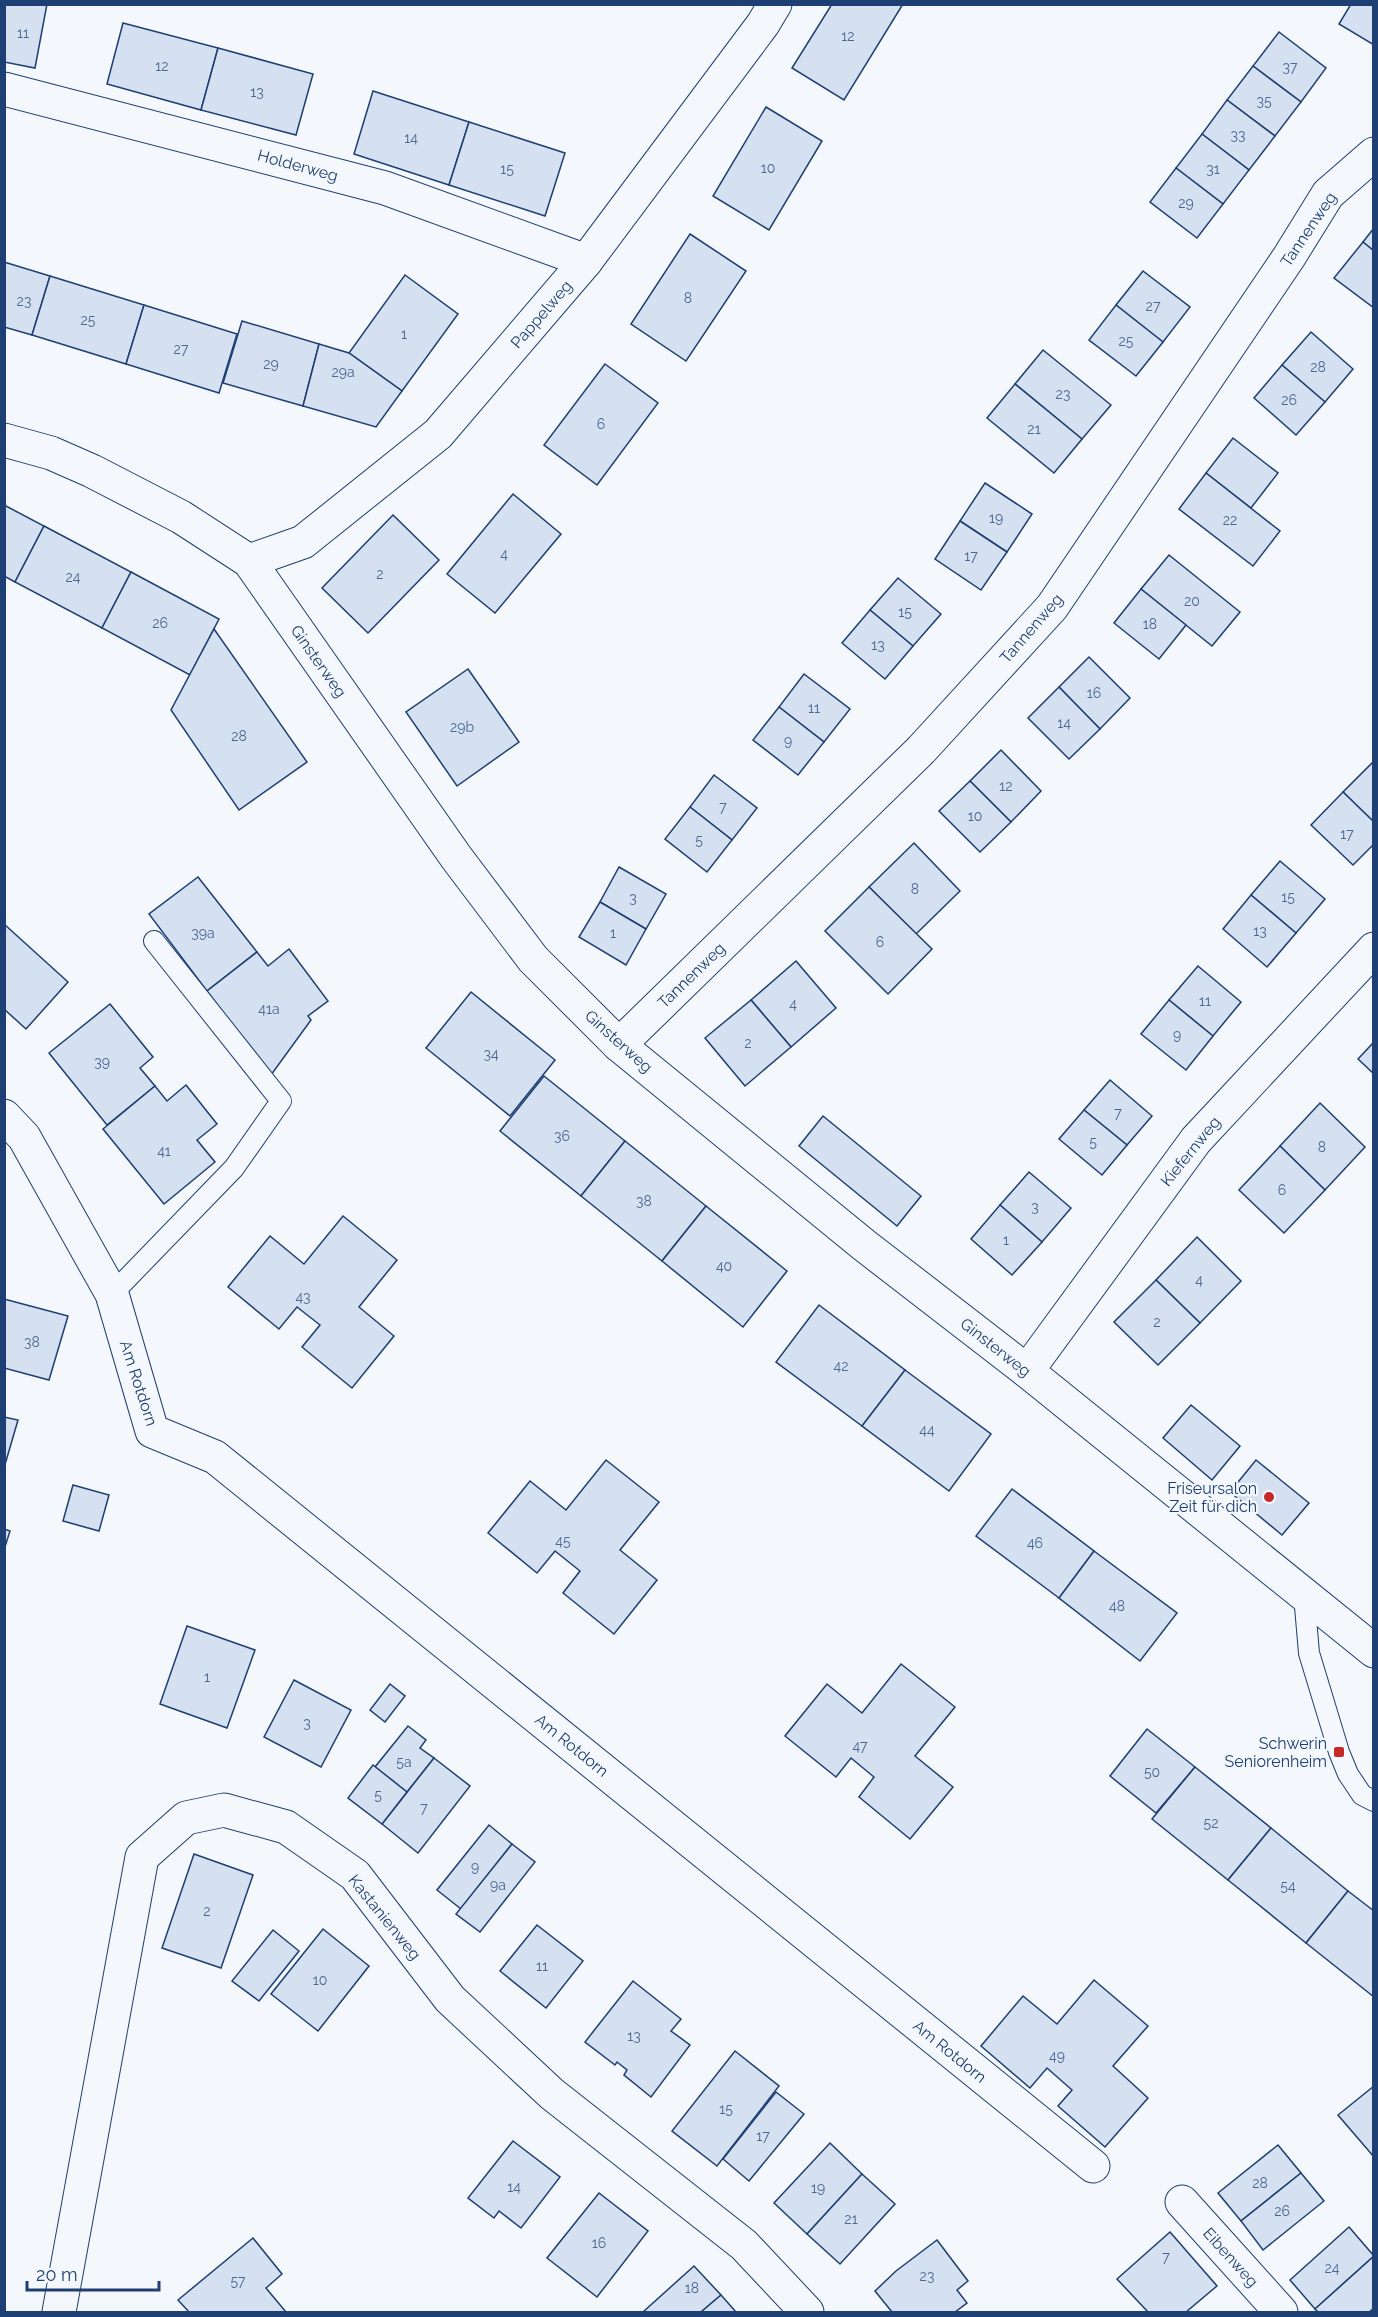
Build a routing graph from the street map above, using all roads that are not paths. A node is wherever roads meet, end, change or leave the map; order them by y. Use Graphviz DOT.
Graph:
graph roads {
  1 [pos="775,4"];
  2 [pos="4,89"];
  3 [pos="1374,154"];
  4 [pos="586,261"];
  5 [pos="4,441"];
  6 [pos="249,561"];
  7 [pos="154,941"];
  8 [pos="1374,949"];
  9 [pos="619,1045"];
  10 [pos="4,1116"];
  11 [pos="112,1294"];
  12 [pos="1027,1371"];
  13 [pos="1304,1595"];
  14 [pos="1374,1651"];
  15 [pos="1374,1801"];
  16 [pos="1093,2166"];
  17 [pos="1182,2202"];
  18 [pos="59,2313"];
  19 [pos="807,2313"];
  20 [pos="1281,2313"];
  1 -- 4 [label="street, Pappelweg"];
  2 -- 4 [label="street, Holderweg"];
  3 -- 9 [label="street, Tannenweg"];
  4 -- 6 [label="street, Pappelweg"];
  5 -- 6 [label="street, Ginsterweg"];
  6 -- 9 [label="street, Ginsterweg"];
  7 -- 11 [label="lane"];
  8 -- 12 [label="street, Kiefernweg"];
  9 -- 12 [label="street, Ginsterweg"];
  10 -- 11 [label="street, Am Rotdorn"];
  11 -- 16 [label="street, Am Rotdorn"];
  12 -- 13 [label="street, Ginsterweg"];
  13 -- 14 [label="street, Ginsterweg"];
  13 -- 15 [label="lane"];
  17 -- 20 [label="street, Eibenweg"];
  18 -- 19 [label="street, Kastanienweg"];
}
